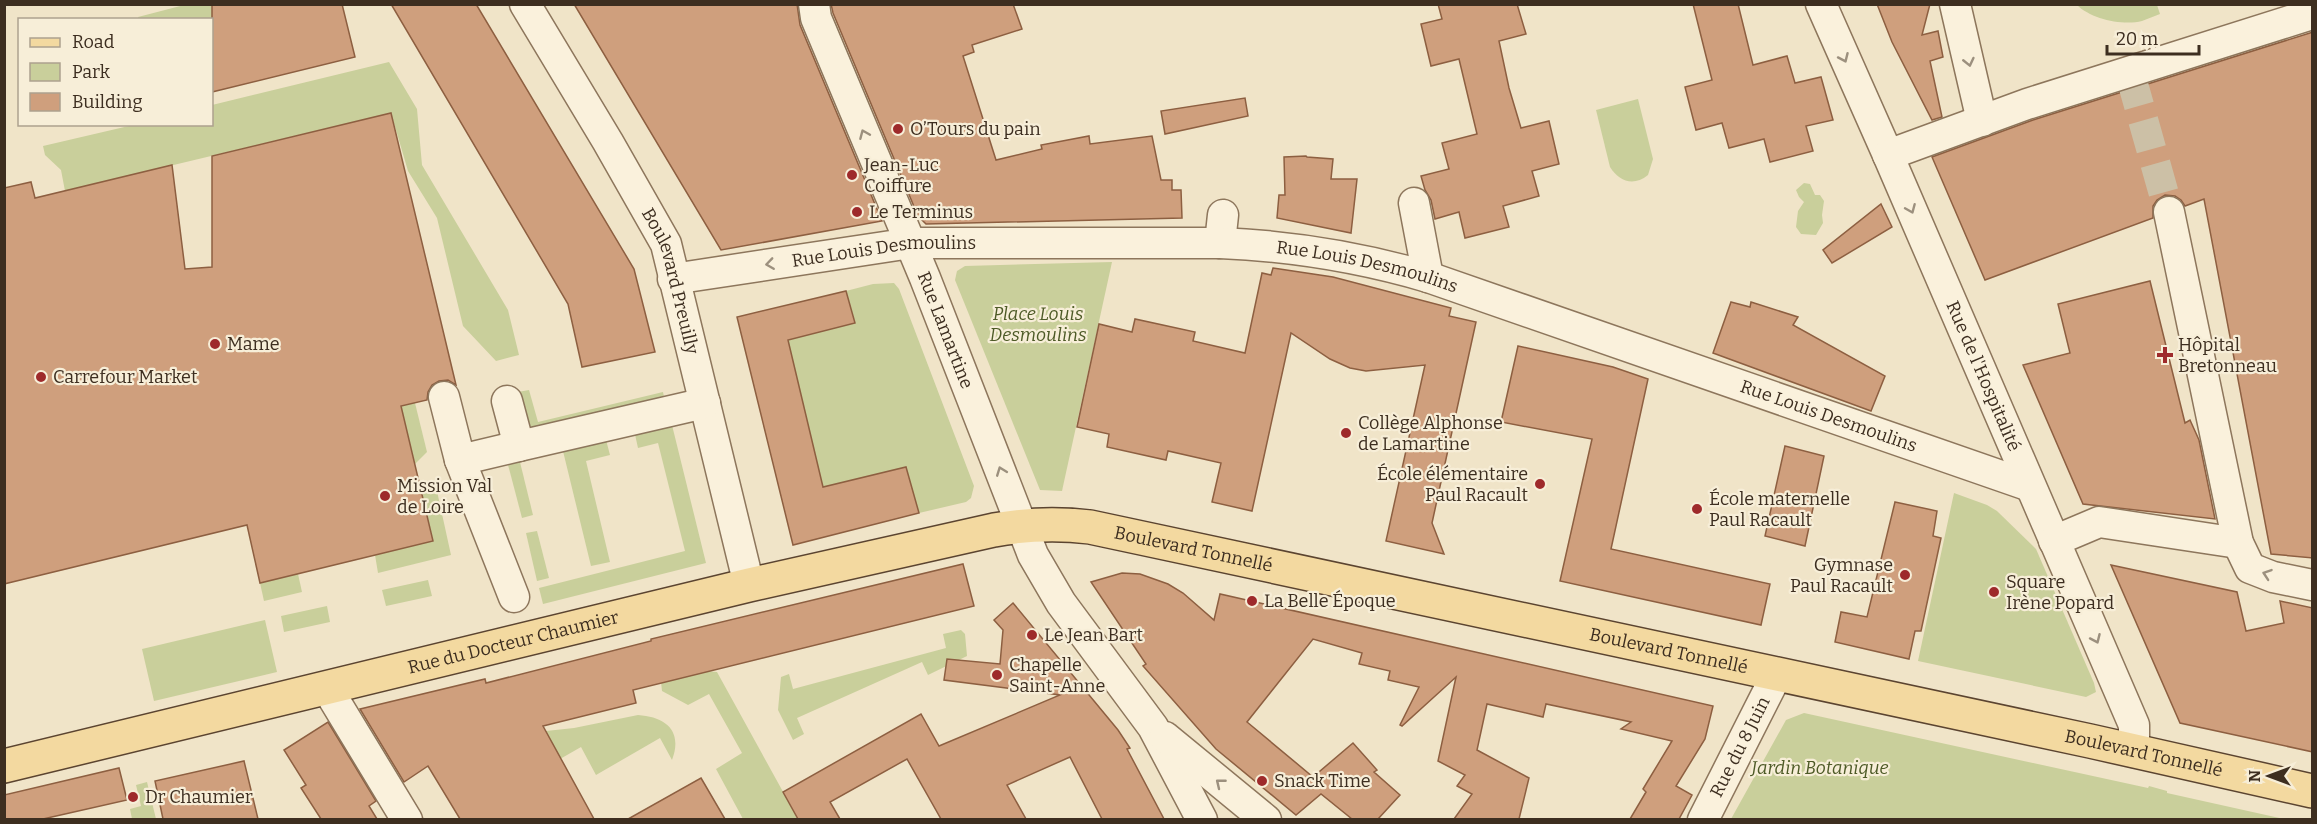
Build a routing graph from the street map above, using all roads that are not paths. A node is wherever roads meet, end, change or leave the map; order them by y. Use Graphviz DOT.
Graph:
graph roads {
  1 [pos="525,4"];
  2 [pos="814,4"];
  3 [pos="1821,4"];
  4 [pos="1956,4"];
  5 [pos="2313,14"];
  6 [pos="1982,121"];
  7 [pos="1888,155"];
  8 [pos="1414,203"];
  9 [pos="2169,212"];
  10 [pos="910,243"];
  11 [pos="1428,278"];
  12 [pos="673,279"];
  13 [pos="444,397"];
  14 [pos="507,401"];
  15 [pos="705,403"];
  16 [pos="519,446"];
  17 [pos="460,460"];
  18 [pos="2030,486"];
  19 [pos="1022,525"];
  20 [pos="2054,541"];
  21 [pos="2238,543"];
  22 [pos="749,585"];
  23 [pos="2313,585"];
  24 [pos="514,597"];
  25 [pos="1777,674"];
  26 [pos="327,688"];
  27 [pos="1153,727"];
  28 [pos="2134,752"];
  29 [pos="4,766"];
  30 [pos="2313,791"];
  31 [pos="1707,818"];
  32 [pos="407,819"];
  33 [pos="1202,819"];
  34 [pos="1266,819"];
  1 -- 12 [label="street, Boulevard Preuilly"];
  10 -- 2 [label="street, Rue Lamartine, one-way"];
  3 -- 7 [label="street, Rue de l'Hospitalité, one-way"];
  4 -- 6 [label="street, one-way"];
  5 -- 6 [label="street"];
  6 -- 7 [label="street"];
  7 -- 18 [label="street, Rue de l'Hospitalité, one-way"];
  8 -- 11 [label="street"];
  9 -- 21 [label="street"];
  10 -- 11 [label="street, Rue Louis Desmoulins"];
  10 -- 12 [label="street, Rue Louis Desmoulins, one-way"];
  19 -- 10 [label="street, Rue Lamartine, one-way"];
  11 -- 18 [label="street, Rue Louis Desmoulins"];
  12 -- 15 [label="street, Boulevard Preuilly"];
  13 -- 17 [label="street"];
  14 -- 16 [label="street"];
  15 -- 16 [label="street"];
  15 -- 22 [label="street, Boulevard Preuilly"];
  16 -- 17 [label="street"];
  17 -- 24 [label="street"];
  18 -- 20 [label="street, Rue de l'Hospitalité"];
  19 -- 22 [label="main road, Rue du Docteur Chaumier"];
  19 -- 25 [label="main road, Boulevard Tonnellé"];
  19 -- 27 [label="street, Rue Lamartine"];
  20 -- 21 [label="street"];
  20 -- 28 [label="street, Rue de l'Hospitalité, one-way"];
  23 -- 21 [label="street, one-way"];
  22 -- 26 [label="main road, Rue du Docteur Chaumier"];
  25 -- 28 [label="main road, Boulevard Tonnellé"];
  25 -- 31 [label="street, Rue du 8 Juin"];
  26 -- 29 [label="main road, Rue du Docteur Chaumier"];
  26 -- 32 [label="street"];
  27 -- 33 [label="street"];
  34 -- 27 [label="street, one-way"];
  28 -- 30 [label="main road, Boulevard Tonnellé"];
}
